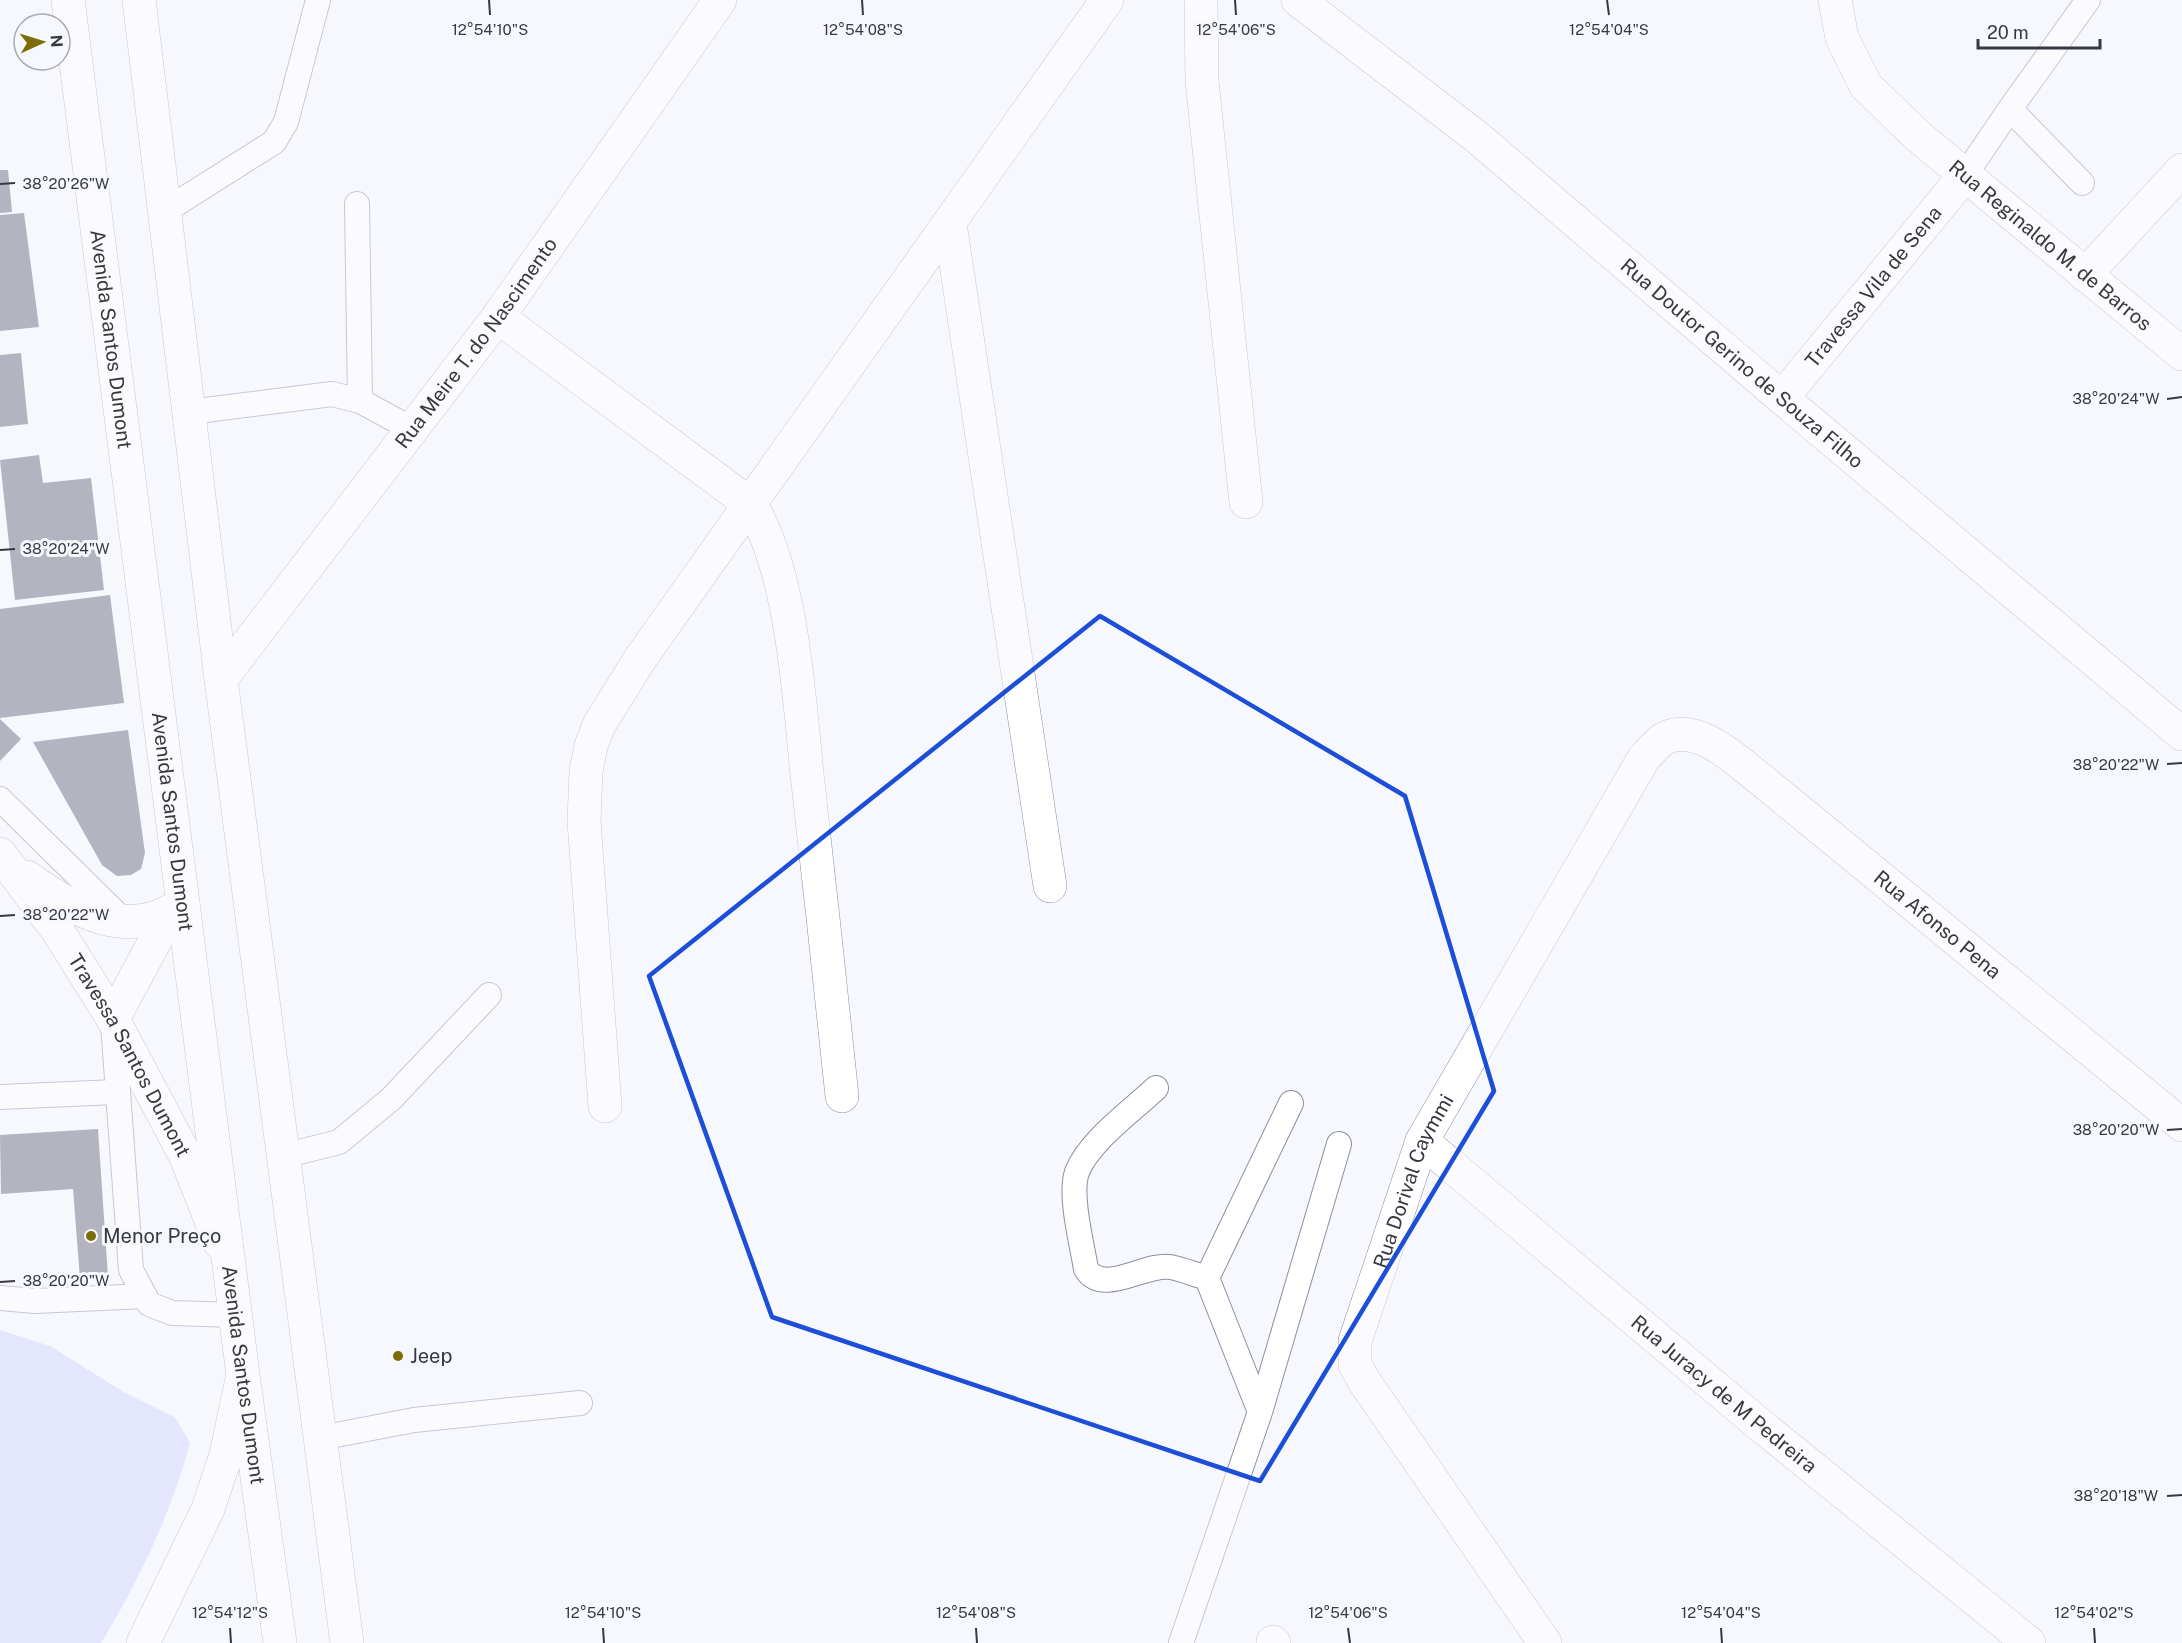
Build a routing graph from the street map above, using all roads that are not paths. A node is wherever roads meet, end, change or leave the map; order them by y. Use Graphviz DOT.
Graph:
graph roads {
  1 [pos="68,0"];
  2 [pos="139,0"];
  3 [pos="318,0"];
  4 [pos="720,0"];
  5 [pos="1107,0"];
  6 [pos="1201,0"];
  7 [pos="1298,0"];
  8 [pos="1835,0"];
  9 [pos="2088,0"];
  10 [pos="2010,109"];
  11 [pos="2182,170"];
  12 [pos="1965,175"];
  13 [pos="2082,183"];
  14 [pos="357,204"];
  15 [pos="165,211"];
  16 [pos="950,224"];
  17 [pos="2085,275"];
  18 [pos="498,317"];
  19 [pos="2182,354"];
  20 [pos="1782,399"];
  21 [pos="360,401"];
  22 [pos="189,412"];
  23 [pos="412,429"];
  24 [pos="1246,502"];
  25 [pos="750,504"];
  26 [pos="221,680"];
  27 [pos="2182,734"];
  28 [pos="1684,735"];
  29 [pos="0,799"];
  30 [pos="0,853"];
  31 [pos="1050,885"];
  32 [pos="177,908"];
  33 [pos="124,921"];
  34 [pos="489,994"];
  35 [pos="113,1019"];
  36 [pos="1156,1088"];
  37 [pos="116,1092"];
  38 [pos="842,1096"];
  39 [pos="0,1097"];
  40 [pos="1291,1103"];
  41 [pos="605,1106"];
  42 [pos="2182,1125"];
  43 [pos="1422,1141"];
  44 [pos="1339,1144"];
  45 [pos="283,1156"];
  46 [pos="229,1271"];
  47 [pos="1207,1278"];
  48 [pos="144,1296"];
  49 [pos="0,1298"];
  50 [pos="235,1315"];
  51 [pos="243,1374"];
  52 [pos="580,1403"];
  53 [pos="1260,1412"];
  54 [pos="320,1438"];
  55 [pos="143,1643"];
  56 [pos="280,1643"];
  57 [pos="347,1643"];
  58 [pos="1181,1643"];
  59 [pos="1545,1643"];
  60 [pos="2029,1643"];
  1 -- 32 [label="main road, Avenida Santos Dumont"];
  2 -- 15 [label="main road"];
  3 -- 15 [label="lane"];
  4 -- 18 [label="main road, Rua Meire T. do Nascimento"];
  5 -- 16 [label="main road"];
  6 -- 24 [label="main road"];
  7 -- 20 [label="main road, Rua Doutor Gerino de Souza Filho"];
  8 -- 12 [label="main road, Rua Reginaldo M. de Barros"];
  9 -- 10 [label="lane"];
  10 -- 12 [label="lane"];
  10 -- 13 [label="lane"];
  11 -- 17 [label="main road"];
  12 -- 17 [label="main road, Rua Reginaldo M. de Barros"];
  12 -- 20 [label="main road, Travessa Vila de Sena"];
  14 -- 21 [label="lane"];
  15 -- 22 [label="main road"];
  16 -- 25 [label="main road"];
  16 -- 31 [label="main road"];
  17 -- 19 [label="main road, Rua Reginaldo M. de Barros"];
  18 -- 23 [label="main road, Rua Meire T. do Nascimento"];
  18 -- 25 [label="main road"];
  20 -- 27 [label="main road, Rua Doutor Gerino de Souza Filho"];
  21 -- 22 [label="lane"];
  21 -- 23 [label="lane"];
  22 -- 26 [label="main road"];
  23 -- 26 [label="main road, Rua Meire T. do Nascimento"];
  25 -- 38 [label="main road"];
  25 -- 41 [label="main road"];
  26 -- 45 [label="main road"];
  28 -- 42 [label="main road, Rua Afonso Pena"];
  28 -- 43 [label="main road, Rua Dorival Caymmi"];
  29 -- 33 [label="lane"];
  30 -- 33 [label="main road, Travessa Santos Dumont"];
  30 -- 35 [label="main road, Travessa Santos Dumont"];
  32 -- 33 [label="main road, Travessa Santos Dumont"];
  32 -- 35 [label="main road"];
  32 -- 46 [label="main road, Avenida Santos Dumont"];
  34 -- 45 [label="lane"];
  35 -- 37 [label="lane"];
  35 -- 46 [label="main road, Travessa Santos Dumont"];
  36 -- 47 [label="lane"];
  37 -- 39 [label="lane"];
  37 -- 48 [label="lane"];
  40 -- 47 [label="lane"];
  43 -- 59 [label="main road, Rua Dorival Caymmi"];
  43 -- 60 [label="main road, Rua Juracy de M Pedreira"];
  44 -- 53 [label="lane"];
  45 -- 54 [label="main road"];
  46 -- 50 [label="main road, Avenida Santos Dumont"];
  47 -- 53 [label="lane"];
  48 -- 49 [label="lane"];
  48 -- 50 [label="lane"];
  50 -- 51 [label="main road, Avenida Santos Dumont"];
  51 -- 55 [label="main road"];
  51 -- 56 [label="main road, Avenida Santos Dumont"];
  52 -- 54 [label="lane"];
  53 -- 58 [label="lane"];
  54 -- 57 [label="main road"];
}
